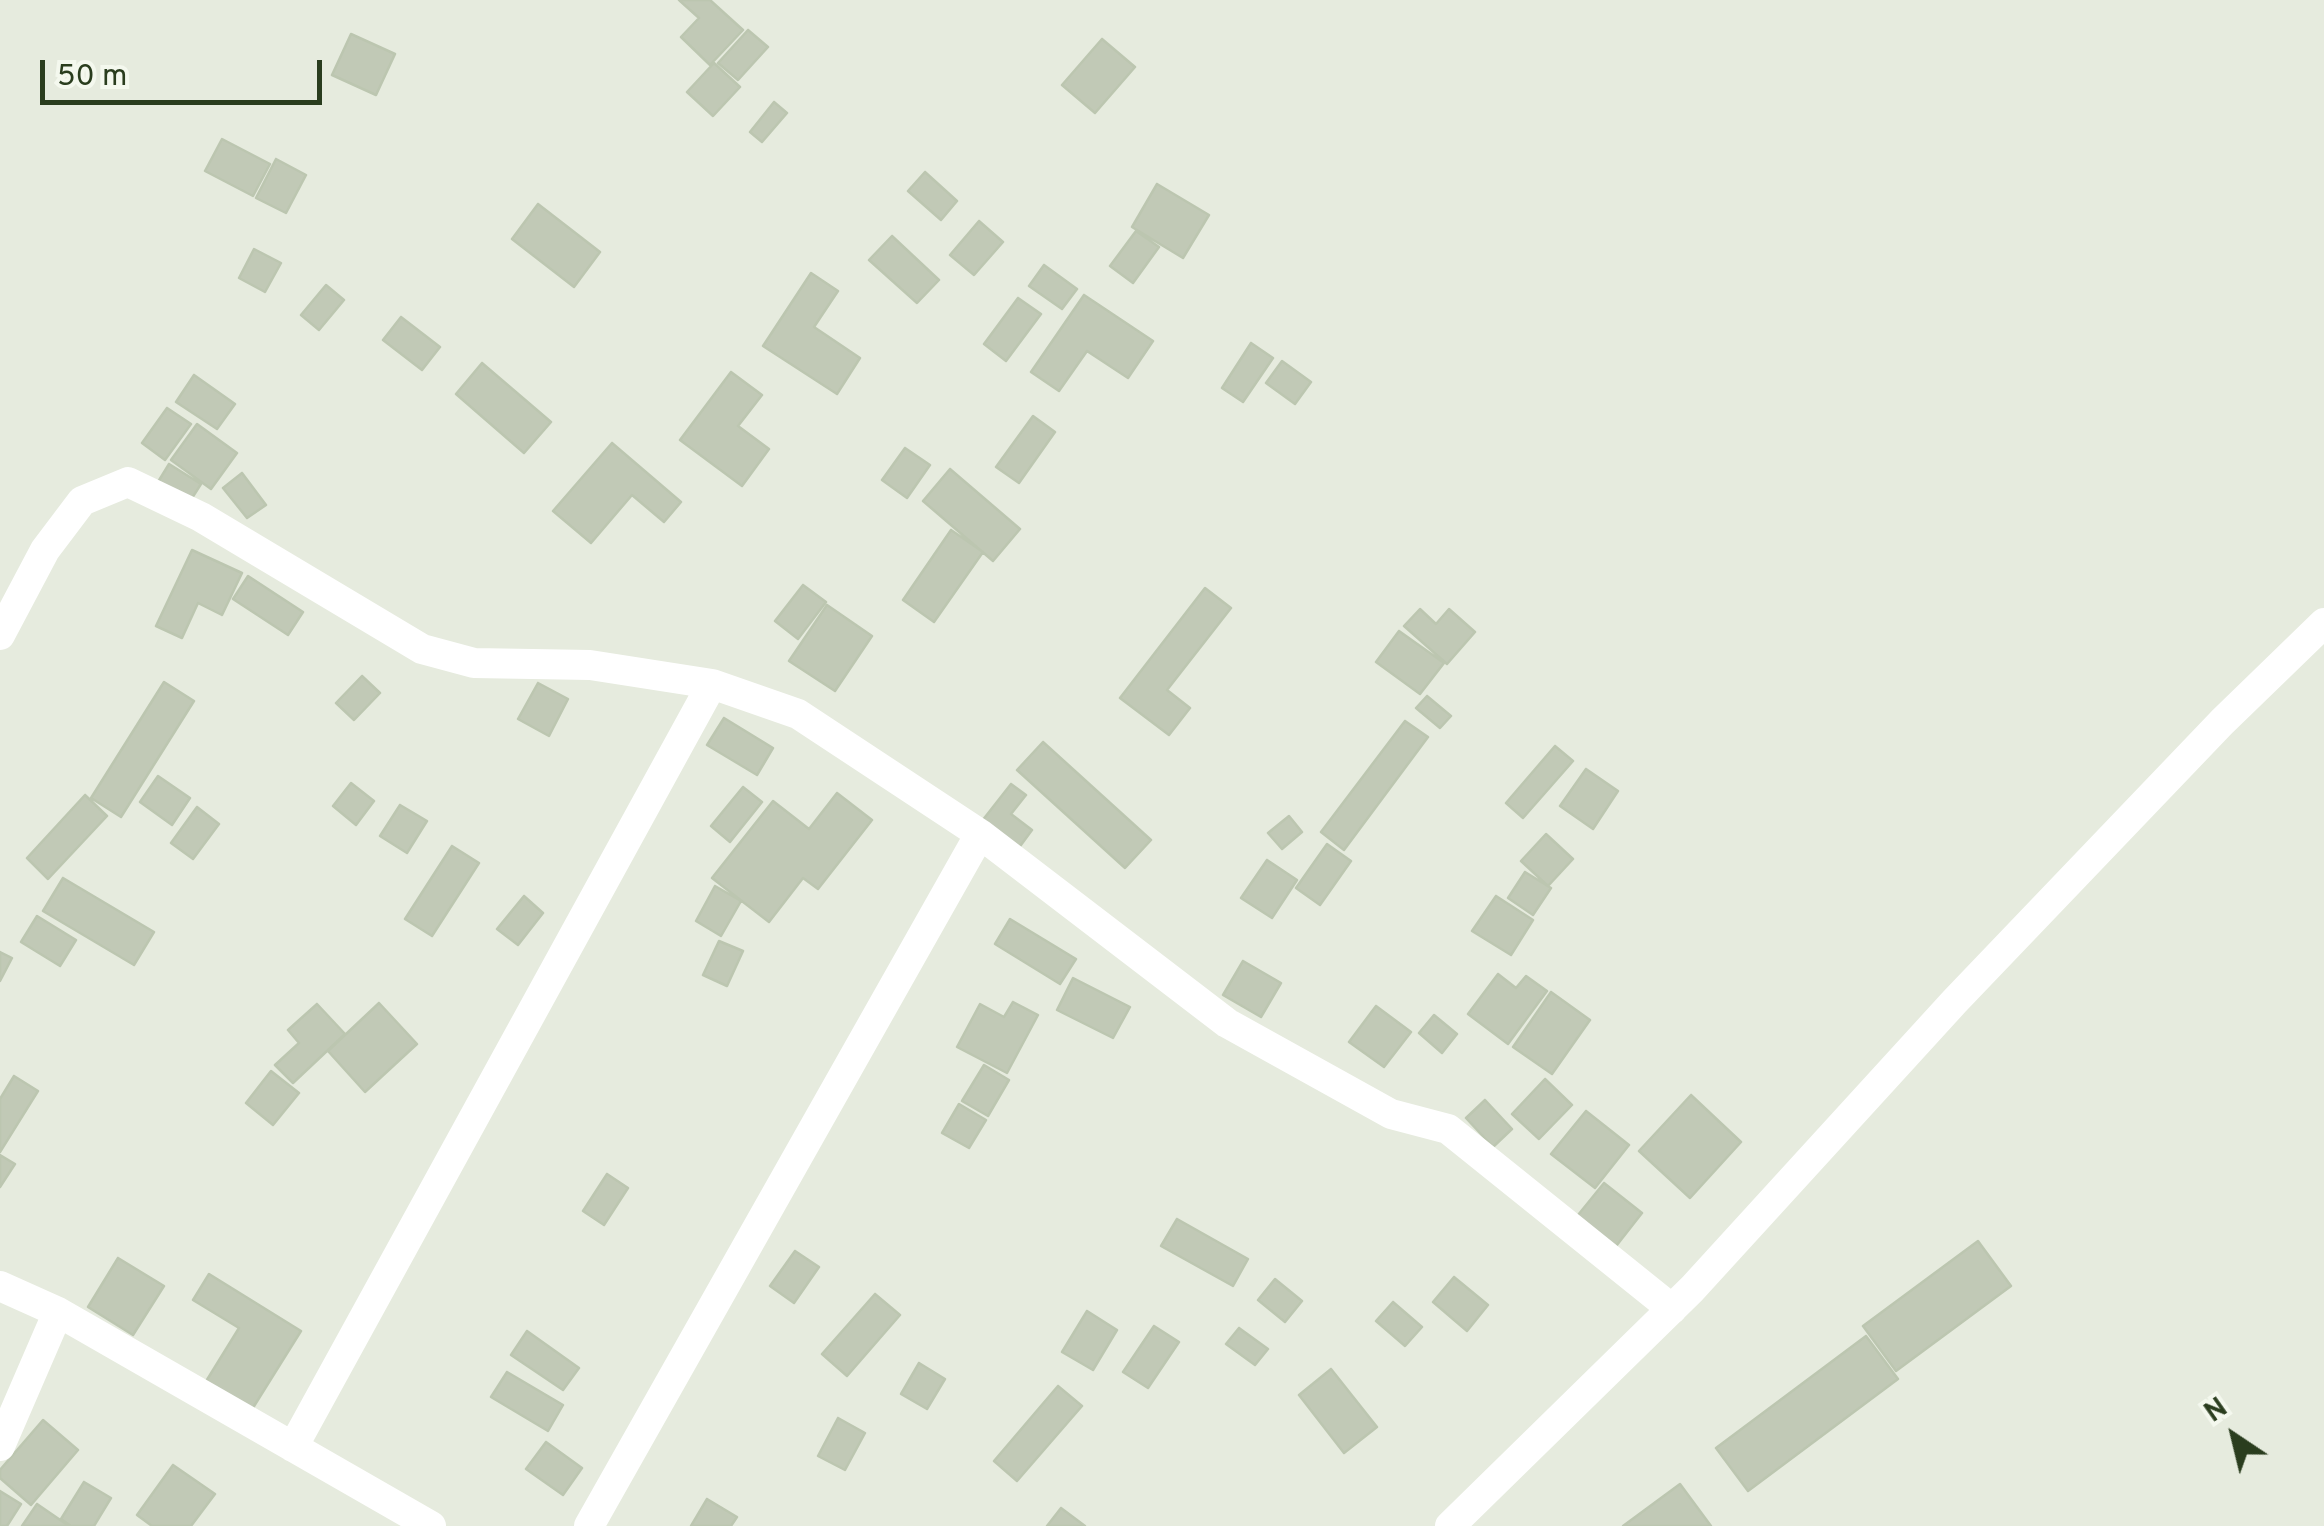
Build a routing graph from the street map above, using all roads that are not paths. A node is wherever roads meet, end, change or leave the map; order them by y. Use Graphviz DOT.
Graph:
graph roads {
  1 [pos="2324,624"];
  2 [pos="0,635"];
  3 [pos="712,684"];
  4 [pos="980,834"];
  5 [pos="0,1286"];
  6 [pos="1672,1309"];
  7 [pos="58,1312"];
  8 [pos="0,1446"];
  9 [pos="293,1447"];
  10 [pos="430,1526"];
  11 [pos="589,1526"];
  12 [pos="1450,1526"];
  1 -- 6 [label="street"];
  2 -- 3 [label="street"];
  3 -- 4 [label="street"];
  3 -- 9 [label="street"];
  4 -- 6 [label="street"];
  4 -- 11 [label="street"];
  5 -- 7 [label="street"];
  6 -- 12 [label="street"];
  7 -- 8 [label="street"];
  7 -- 9 [label="street"];
  9 -- 10 [label="street"];
}
